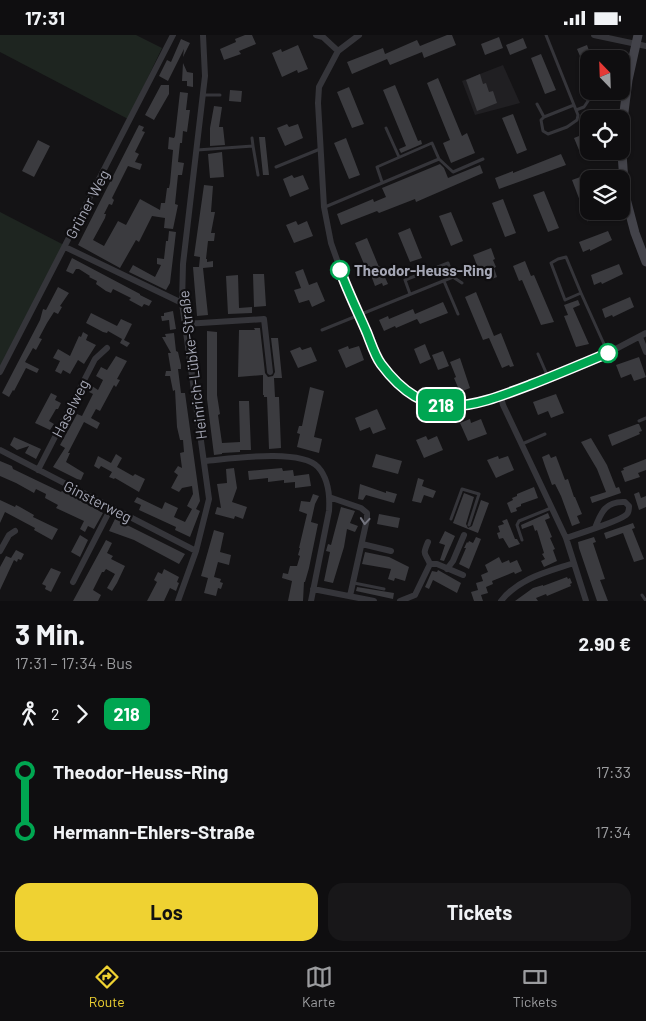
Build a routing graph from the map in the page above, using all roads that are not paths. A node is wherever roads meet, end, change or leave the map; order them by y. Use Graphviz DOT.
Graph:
graph roads {
  1 [pos="173,35"];
  2 [pos="203,35"];
  3 [pos="316,35"];
  4 [pos="359,35"];
  5 [pos="546,35"];
  6 [pos="594,35"];
  7 [pos="637,39"];
  8 [pos="646,46"];
  9 [pos="338,51"];
  10 [pos="204,95"];
  11 [pos="220,95"];
  12 [pos="588,100"];
  13 [pos="537,104"];
  14 [pos="574,105"];
  15 [pos="576,110"];
  16 [pos="624,110"];
  17 [pos="544,117"];
  18 [pos="386,128"];
  19 [pos="252,138"];
  20 [pos="253,146"];
  21 [pos="320,149"];
  22 [pos="197,150"];
  23 [pos="399,157"];
  24 [pos="439,159"];
  25 [pos="483,159"];
  26 [pos="622,160"];
  27 [pos="276,167"];
  28 [pos="258,175"];
  29 [pos="382,182"];
  30 [pos="324,207"];
  31 [pos="65,247"];
  32 [pos="646,262"];
  33 [pos="453,277"];
  34 [pos="444,281"];
  35 [pos="462,283"];
  36 [pos="581,293"];
  37 [pos="410,294"];
  38 [pos="182,303"];
  39 [pos="458,314"];
  40 [pos="359,315"];
  41 [pos="185,324"];
  42 [pos="322,330"];
  43 [pos="643,335"];
  44 [pos="107,348"];
  45 [pos="646,352"];
  46 [pos="608,353"];
  47 [pos="538,354"];
  48 [pos="0,372"];
  49 [pos="270,372"];
  50 [pos="548,378"];
  51 [pos="500,397"];
  52 [pos="646,418"];
  53 [pos="639,421"];
  54 [pos="545,435"];
  55 [pos="522,445"];
  56 [pos="0,450"];
  57 [pos="204,461"];
  58 [pos="38,470"];
  59 [pos="330,497"];
  60 [pos="111,508"];
  61 [pos="552,508"];
  62 [pos="451,519"];
  63 [pos="469,525"];
  64 [pos="595,528"];
  65 [pos="15,531"];
  66 [pos="464,535"];
  67 [pos="566,539"];
  68 [pos="522,540"];
  69 [pos="428,542"];
  70 [pos="362,544"];
  71 [pos="0,551"];
  72 [pos="196,551"];
  73 [pos="391,551"];
  74 [pos="574,563"];
  75 [pos="430,564"];
  76 [pos="447,569"];
  77 [pos="463,575"];
  78 [pos="73,582"];
  79 [pos="353,583"];
  80 [pos="313,589"];
  81 [pos="384,589"];
  82 [pos="642,595"];
  83 [pos="350,596"];
  84 [pos="178,601"];
  85 [pos="311,601"];
  86 [pos="374,601"];
  87 [pos="400,601"];
  88 [pos="501,601"];
  89 [pos="586,601"];
  90 [pos="646,601"];
  1 -- 31 [label="street, Grüner Weg"];
  2 -- 10 [label="street, Heinrich-Lübke-Straße"];
  3 -- 9 [label="street"];
  4 -- 9 [label="street"];
  5 -- 14 [label="lane"];
  6 -- 7 [label="street"];
  7 -- 8 [label="street"];
  7 -- 16 [label="main road"];
  9 -- 21 [label="street"];
  10 -- 11 [label="lane"];
  10 -- 22 [label="street, Heinrich-Lübke-Straße"];
  12 -- 15 [label="lane"];
  13 -- 17 [label="lane"];
  14 -- 15 [label="lane"];
  14 -- 17 [label="lane"];
  15 -- 17 [label="lane"];
  18 -- 23 [label="lane"];
  19 -- 20 [label="lane"];
  20 -- 22 [label="lane"];
  20 -- 28 [label="lane"];
  21 -- 27 [label="lane"];
  21 -- 30 [label="street"];
  22 -- 38 [label="street, Heinrich-Lübke-Straße"];
  23 -- 24 [label="lane"];
  23 -- 29 [label="lane"];
  24 -- 25 [label="lane"];
  24 -- 29 [label="lane"];
  26 -- 32 [label="main road"];
  29 -- 30 [label="lane"];
  30 -- 40 [label="street"];
  31 -- 38 [label="street"];
  31 -- 48 [label="street, Grüner Weg"];
  33 -- 34 [label="lane"];
  33 -- 35 [label="lane"];
  33 -- 37 [label="lane"];
  34 -- 37 [label="lane"];
  34 -- 39 [label="lane"];
  36 -- 36 [label="lane"];
  36 -- 46 [label="lane"];
  37 -- 40 [label="lane"];
  38 -- 41 [label="street, Heinrich-Lübke-Straße"];
  40 -- 42 [label="lane"];
  40 -- 51 [label="street"];
  41 -- 49 [label="street"];
  41 -- 57 [label="street, Heinrich-Lübke-Straße"];
  43 -- 45 [label="street"];
  43 -- 46 [label="street"];
  44 -- 58 [label="street, Haselweg"];
  46 -- 50 [label="street"];
  47 -- 50 [label="lane"];
  50 -- 51 [label="street"];
  51 -- 55 [label="street"];
  52 -- 53 [label="lane"];
  54 -- 55 [label="lane"];
  55 -- 61 [label="street"];
  56 -- 58 [label="street, Ginsterweg"];
  57 -- 59 [label="street"];
  57 -- 72 [label="street, Heinrich-Lübke-Straße"];
  58 -- 60 [label="street, Ginsterweg"];
  59 -- 70 [label="street, one-way"];
  59 -- 80 [label="street"];
  60 -- 72 [label="street, Ginsterweg"];
  60 -- 78 [label="street"];
  61 -- 67 [label="street"];
  61 -- 68 [label="lane"];
  62 -- 63 [label="lane"];
  64 -- 64 [label="street"];
  64 -- 67 [label="street"];
  65 -- 71 [label="street"];
  66 -- 76 [label="street"];
  67 -- 74 [label="street"];
  69 -- 75 [label="street"];
  70 -- 73 [label="street"];
  70 -- 79 [label="street"];
  72 -- 84 [label="street, Heinrich-Lübke-Straße"];
  74 -- 88 [label="street"];
  74 -- 89 [label="street"];
  75 -- 76 [label="street"];
  75 -- 87 [label="street"];
  76 -- 77 [label="street"];
  79 -- 81 [label="lane"];
  79 -- 83 [label="street"];
  80 -- 83 [label="street"];
  80 -- 85 [label="street"];
  82 -- 90 [label="lane"];
  83 -- 86 [label="street"];
}
